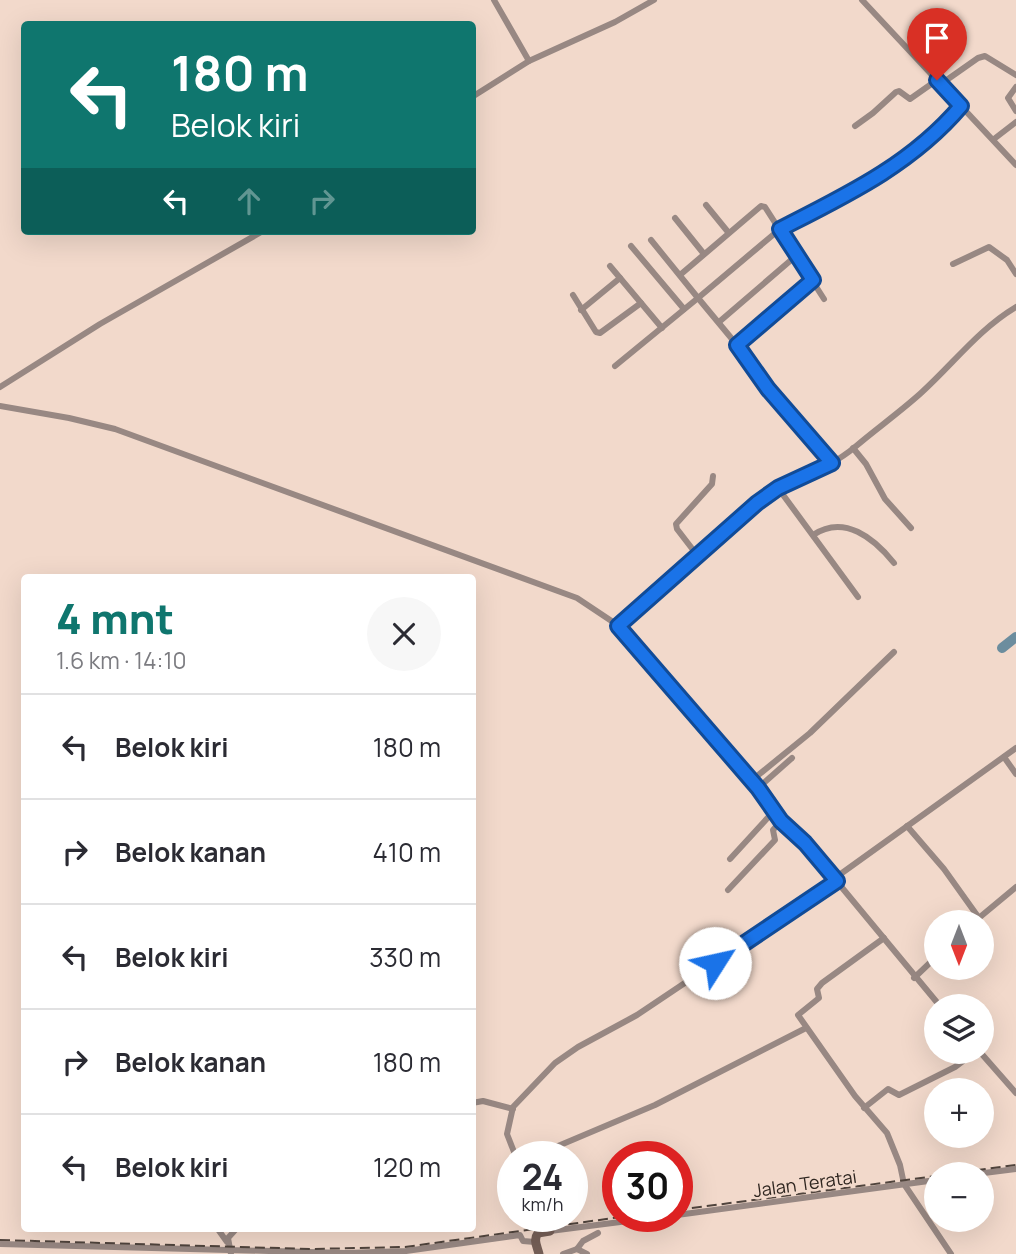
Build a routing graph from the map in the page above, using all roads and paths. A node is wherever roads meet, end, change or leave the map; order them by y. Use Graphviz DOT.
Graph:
graph roads {
  1 [pos="494,0"];
  2 [pos="654,0"];
  3 [pos="862,0"];
  4 [pos="529,61"];
  5 [pos="1016,75"];
  6 [pos="939,82"];
  7 [pos="1016,87"];
  8 [pos="476,94"];
  9 [pos="961,106"];
  10 [pos="1016,111"];
  11 [pos="1016,122"];
  12 [pos="855,126"];
  13 [pos="994,139"];
  14 [pos="1016,165"];
  15 [pos="706,205"];
  16 [pos="674,218"];
  17 [pos="780,229"];
  18 [pos="728,232"];
  19 [pos="256,235"];
  20 [pos="651,240"];
  21 [pos="631,246"];
  22 [pos="704,254"];
  23 [pos="797,255"];
  24 [pos="953,264"];
  25 [pos="610,266"];
  26 [pos="1016,274"];
  27 [pos="680,275"];
  28 [pos="620,278"];
  29 [pos="813,280"];
  30 [pos="573,295"];
  31 [pos="698,298"];
  32 [pos="824,299"];
  33 [pos="641,303"];
  34 [pos="1016,306"];
  35 [pos="684,309"];
  36 [pos="582,310"];
  37 [pos="719,322"];
  38 [pos="662,328"];
  39 [pos="737,345"];
  40 [pos="615,366"];
  41 [pos="0,387"];
  42 [pos="0,406"];
  43 [pos="853,448"];
  44 [pos="832,463"];
  45 [pos="713,476"];
  46 [pos="778,488"];
  47 [pos="911,528"];
  48 [pos="813,535"];
  49 [pos="697,555"];
  50 [pos="894,563"];
  51 [pos="858,597"];
  52 [pos="618,626"];
  53 [pos="894,652"];
  54 [pos="1016,748"];
  55 [pos="1004,757"];
  56 [pos="792,758"];
  57 [pos="1016,774"];
  58 [pos="751,781"];
  59 [pos="758,788"];
  60 [pos="773,812"];
  61 [pos="781,821"];
  62 [pos="907,826"];
  63 [pos="730,859"];
  64 [pos="836,879"];
  65 [pos="1016,887"];
  66 [pos="728,890"];
  67 [pos="971,910"];
  68 [pos="989,910"];
  69 [pos="884,938"];
  70 [pos="924,968"];
  71 [pos="914,978"];
  72 [pos="929,994"];
  73 [pos="806,1028"];
  74 [pos="960,1064"];
  75 [pos="989,1064"];
  76 [pos="1016,1093"];
  77 [pos="476,1102"];
  78 [pos="864,1108"];
  79 [pos="513,1109"];
  80 [pos="510,1141"];
  81 [pos="570,1141"];
  82 [pos="1016,1169"];
  83 [pos="994,1172"];
  84 [pos="924,1182"];
  85 [pos="904,1184"];
  86 [pos="693,1213"];
  87 [pos="220,1232"];
  88 [pos="234,1232"];
  89 [pos="544,1232"];
  90 [pos="598,1233"];
  91 [pos="228,1242"];
  92 [pos="531,1242"];
  93 [pos="0,1244"];
  94 [pos="577,1249"];
  95 [pos="231,1252"];
  96 [pos="333,1253"];
  97 [pos="539,1254"];
  98 [pos="563,1254"];
  99 [pos="587,1254"];
  100 [pos="951,1254"];
  1 -- 4 [label="street"];
  2 -- 4 [label="street"];
  3 -- 6 [label="street"];
  4 -- 8 [label="street"];
  5 -- 6 [label="street"];
  6 -- 9 [label="street"];
  6 -- 12 [label="street"];
  7 -- 10 [label="street"];
  9 -- 13 [label="street"];
  9 -- 17 [label="street"];
  11 -- 13 [label="street"];
  13 -- 14 [label="street"];
  15 -- 18 [label="street"];
  16 -- 22 [label="street"];
  17 -- 18 [label="street"];
  17 -- 23 [label="street"];
  17 -- 31 [label="street"];
  18 -- 22 [label="street"];
  19 -- 41 [label="street"];
  20 -- 27 [label="street"];
  21 -- 35 [label="street"];
  22 -- 27 [label="street"];
  23 -- 29 [label="street"];
  23 -- 37 [label="street"];
  24 -- 26 [label="street"];
  25 -- 28 [label="street"];
  27 -- 31 [label="street"];
  28 -- 33 [label="street"];
  28 -- 36 [label="street"];
  29 -- 32 [label="street"];
  29 -- 39 [label="street"];
  30 -- 36 [label="street"];
  31 -- 35 [label="street"];
  31 -- 37 [label="street"];
  33 -- 36 [label="street"];
  33 -- 38 [label="street"];
  34 -- 43 [label="street"];
  35 -- 38 [label="street"];
  37 -- 39 [label="street"];
  38 -- 40 [label="street"];
  39 -- 44 [label="street"];
  42 -- 52 [label="street"];
  43 -- 44 [label="street"];
  43 -- 47 [label="street"];
  44 -- 46 [label="street"];
  45 -- 49 [label="street"];
  46 -- 48 [label="street"];
  46 -- 49 [label="street"];
  48 -- 50 [label="street"];
  48 -- 51 [label="street"];
  49 -- 52 [label="street"];
  52 -- 58 [label="street"];
  53 -- 58 [label="street"];
  54 -- 55 [label="street"];
  55 -- 57 [label="street"];
  55 -- 62 [label="street"];
  56 -- 59 [label="street"];
  58 -- 59 [label="street"];
  59 -- 60 [label="street"];
  60 -- 61 [label="street"];
  60 -- 63 [label="street"];
  61 -- 64 [label="street"];
  61 -- 66 [label="street"];
  62 -- 64 [label="street"];
  62 -- 67 [label="street"];
  64 -- 69 [label="street"];
  64 -- 79 [label="street"];
  65 -- 68 [label="street"];
  69 -- 71 [label="street"];
  69 -- 73 [label="street"];
  70 -- 71 [label="street"];
  71 -- 72 [label="street"];
  73 -- 78 [label="street"];
  73 -- 81 [label="street"];
  74 -- 78 [label="street"];
  75 -- 76 [label="street"];
  77 -- 79 [label="street"];
  78 -- 85 [label="street"];
  79 -- 80 [label="street"];
  82 -- 83 [label="street"];
  84 -- 85 [label="street, Jalan Teratai"];
  85 -- 86 [label="street, Jalan Teratai"];
  85 -- 100 [label="street"];
  87 -- 91 [label="street"];
  88 -- 91 [label="street"];
  89 -- 92 [label="street"];
  90 -- 94 [label="street"];
  91 -- 95 [label="street"];
  92 -- 96 [label="street"];
  92 -- 97 [label="street"];
  93 -- 95 [label="street"];
  94 -- 98 [label="street"];
  94 -- 99 [label="street"];
  95 -- 96 [label="street"];
}
